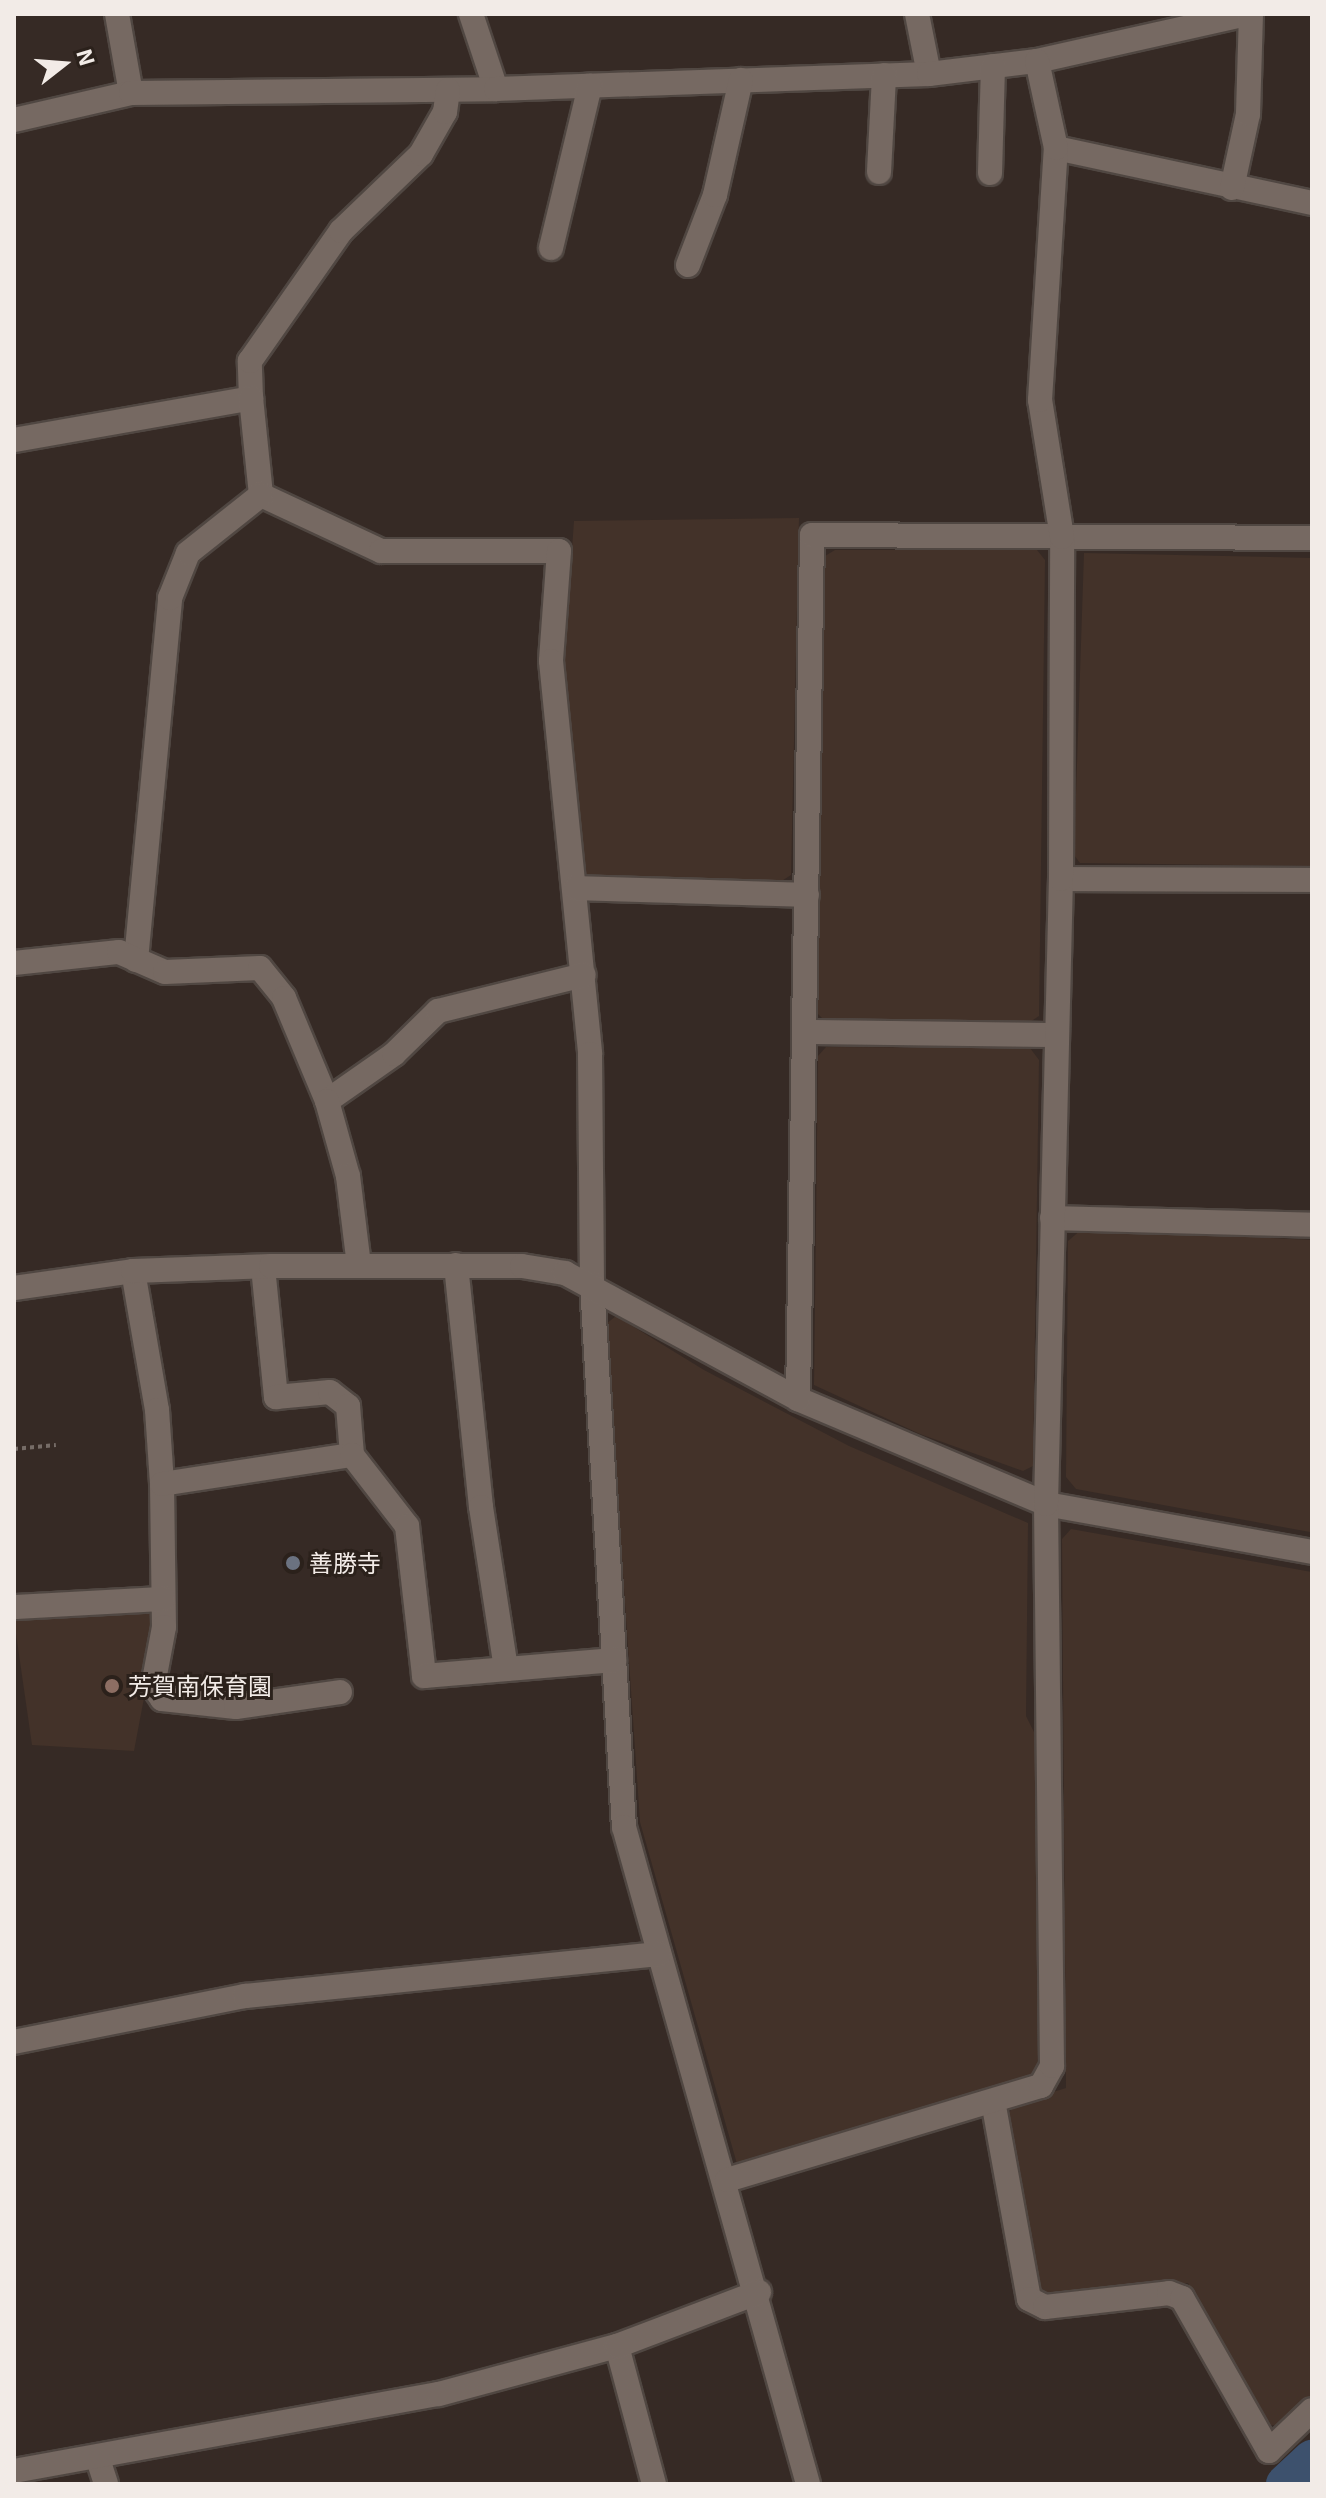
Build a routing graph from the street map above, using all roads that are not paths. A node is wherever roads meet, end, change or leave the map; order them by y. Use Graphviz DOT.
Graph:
graph roads {
  1 [pos="117,14"];
  2 [pos="471,14"];
  3 [pos="917,14"];
  4 [pos="1237,14"];
  5 [pos="1250,14"];
  6 [pos="1037,61"];
  7 [pos="993,66"];
  8 [pos="929,74"];
  9 [pos="884,75"];
  10 [pos="741,80"];
  11 [pos="590,86"];
  12 [pos="496,89"];
  13 [pos="448,90"];
  14 [pos="131,93"];
  15 [pos="14,120"];
  16 [pos="1056,148"];
  17 [pos="879,172"];
  18 [pos="990,173"];
  19 [pos="1232,188"];
  20 [pos="1312,203"];
  21 [pos="551,248"];
  22 [pos="688,265"];
  23 [pos="251,398"];
  24 [pos="14,440"];
  25 [pos="261,495"];
  26 [pos="1062,537"];
  27 [pos="1312,538"];
  28 [pos="1061,879"];
  29 [pos="1312,880"];
  30 [pos="576,888"];
  31 [pos="807,895"];
  32 [pos="136,960"];
  33 [pos="14,963"];
  34 [pos="584,975"];
  35 [pos="805,1032"];
  36 [pos="1057,1035"];
  37 [pos="327,1101"];
  38 [pos="1052,1218"];
  39 [pos="1312,1225"];
  40 [pos="359,1265"];
  41 [pos="456,1265"];
  42 [pos="263,1267"];
  43 [pos="133,1271"];
  44 [pos="592,1284"];
  45 [pos="14,1288"];
  46 [pos="798,1399"];
  47 [pos="352,1455"];
  48 [pos="162,1484"];
  49 [pos="1046,1504"];
  50 [pos="1312,1552"];
  51 [pos="163,1599"];
  52 [pos="14,1607"];
  53 [pos="614,1660"];
  54 [pos="506,1669"];
  55 [pos="340,1692"];
  56 [pos="659,1954"];
  57 [pos="14,2042"];
  58 [pos="993,2101"];
  59 [pos="727,2180"];
  60 [pos="759,2292"];
  61 [pos="617,2346"];
  62 [pos="1312,2410"];
  63 [pos="98,2459"];
  64 [pos="14,2471"];
  65 [pos="106,2484"];
  66 [pos="654,2484"];
  67 [pos="808,2484"];
  1 -- 14 [label="street"];
  2 -- 12 [label="street"];
  3 -- 8 [label="street"];
  4 -- 5 [label="street"];
  4 -- 6 [label="street"];
  5 -- 19 [label="street"];
  6 -- 7 [label="street"];
  6 -- 16 [label="street"];
  7 -- 8 [label="street"];
  7 -- 18 [label="street"];
  8 -- 9 [label="street"];
  9 -- 10 [label="street"];
  9 -- 17 [label="street"];
  10 -- 11 [label="street"];
  10 -- 22 [label="street"];
  11 -- 12 [label="street"];
  11 -- 21 [label="street"];
  12 -- 13 [label="street"];
  13 -- 14 [label="street"];
  13 -- 23 [label="street"];
  14 -- 15 [label="street"];
  16 -- 19 [label="street"];
  16 -- 26 [label="street"];
  19 -- 20 [label="street"];
  23 -- 24 [label="street"];
  23 -- 25 [label="street"];
  25 -- 30 [label="street"];
  25 -- 32 [label="street"];
  26 -- 27 [label="street"];
  26 -- 28 [label="street"];
  26 -- 31 [label="street"];
  28 -- 29 [label="street"];
  28 -- 36 [label="street"];
  30 -- 31 [label="street"];
  30 -- 34 [label="street"];
  31 -- 35 [label="street"];
  32 -- 33 [label="street"];
  32 -- 37 [label="street"];
  34 -- 37 [label="street"];
  34 -- 44 [label="street"];
  35 -- 36 [label="street"];
  35 -- 46 [label="street"];
  36 -- 38 [label="street"];
  37 -- 40 [label="street"];
  38 -- 39 [label="street"];
  38 -- 49 [label="street"];
  40 -- 41 [label="street"];
  40 -- 42 [label="street"];
  41 -- 44 [label="street"];
  41 -- 54 [label="street"];
  42 -- 43 [label="street"];
  42 -- 47 [label="street"];
  43 -- 45 [label="street"];
  43 -- 48 [label="street"];
  44 -- 46 [label="street"];
  44 -- 53 [label="street"];
  46 -- 49 [label="street"];
  47 -- 48 [label="street"];
  47 -- 54 [label="street"];
  48 -- 51 [label="street"];
  49 -- 50 [label="street"];
  49 -- 58 [label="street"];
  51 -- 52 [label="street"];
  51 -- 55 [label="street"];
  53 -- 54 [label="street"];
  53 -- 56 [label="street"];
  56 -- 57 [label="street"];
  56 -- 59 [label="street"];
  58 -- 59 [label="street"];
  58 -- 62 [label="street"];
  59 -- 60 [label="street"];
  60 -- 61 [label="street"];
  60 -- 67 [label="street"];
  61 -- 63 [label="street"];
  61 -- 66 [label="street"];
  63 -- 64 [label="street"];
  63 -- 65 [label="street"];
}
